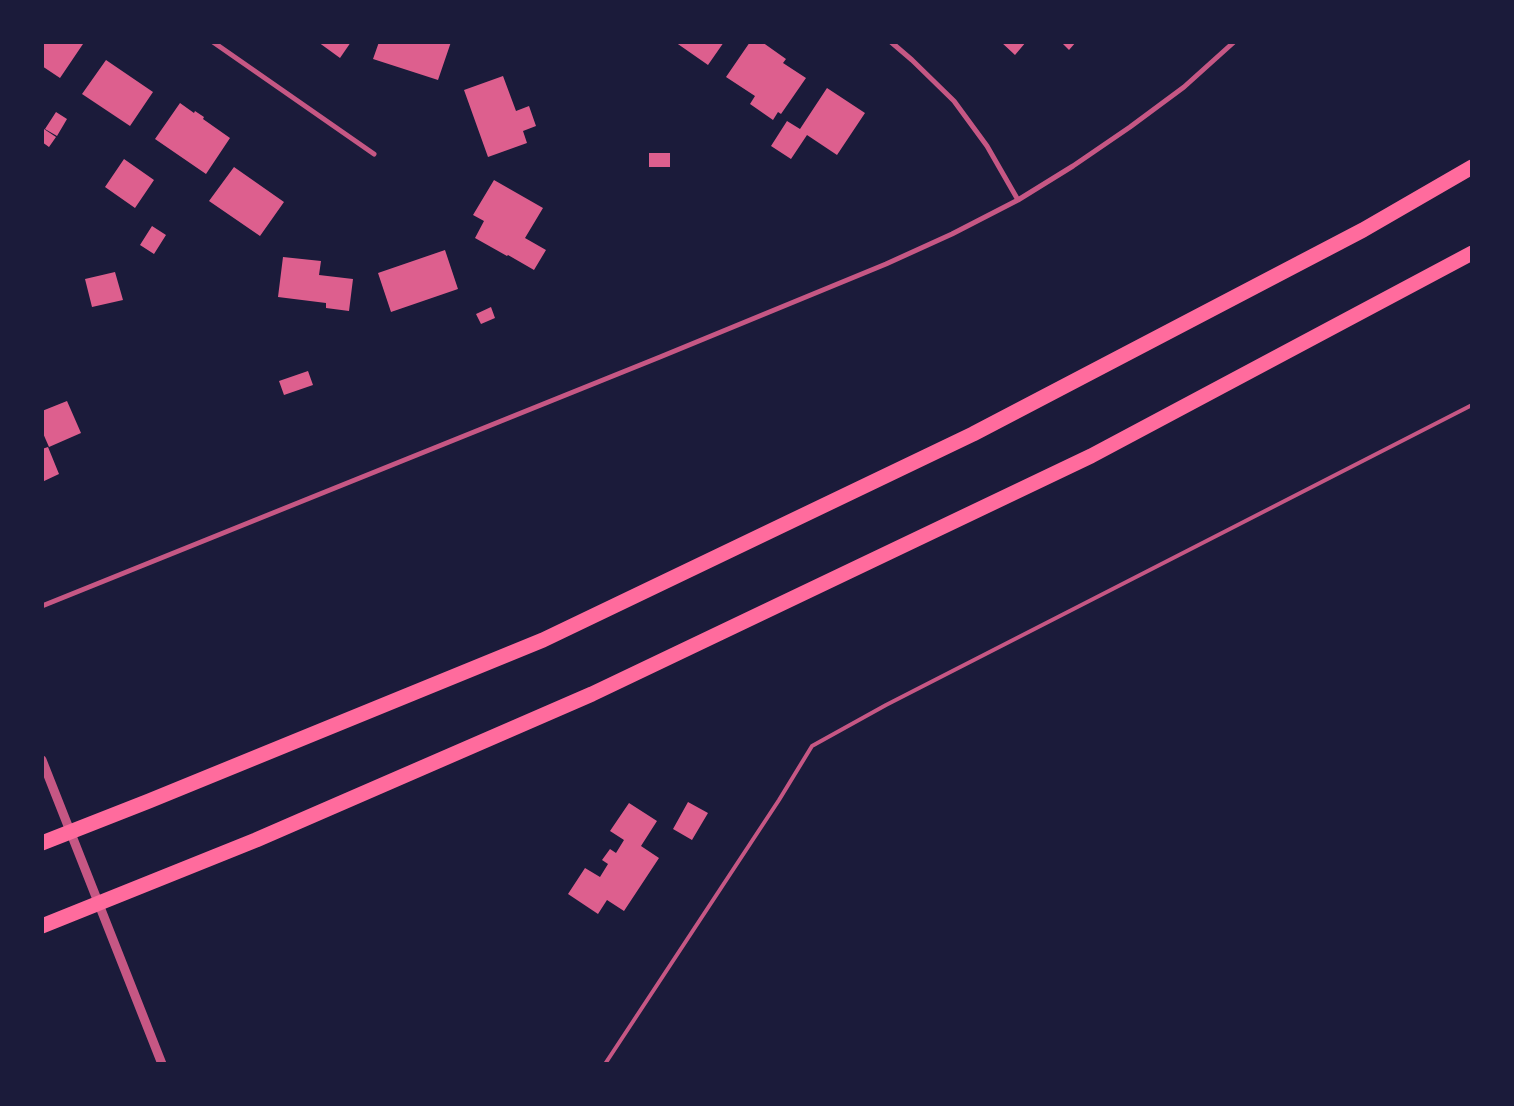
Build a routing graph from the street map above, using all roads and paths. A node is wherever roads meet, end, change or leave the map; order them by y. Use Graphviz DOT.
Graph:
graph roads {
  1 [pos="213,42"];
  2 [pos="891,42"];
  3 [pos="1234,42"];
  4 [pos="374,154"];
  5 [pos="1472,167"];
  6 [pos="1018,200"];
  7 [pos="1472,252"];
  8 [pos="1472,405"];
  9 [pos="42,606"];
  10 [pos="42,760"];
  11 [pos="42,843"];
  12 [pos="42,926"];
  13 [pos="162,1064"];
  14 [pos="605,1064"];
  1 -- 4 [label="street"];
  2 -- 6 [label="street"];
  3 -- 6 [label="street"];
  5 -- 11 [label="highway"];
  6 -- 9 [label="street"];
  7 -- 12 [label="highway"];
  8 -- 14 [label="lane"];
  10 -- 13 [label="street"];
}
